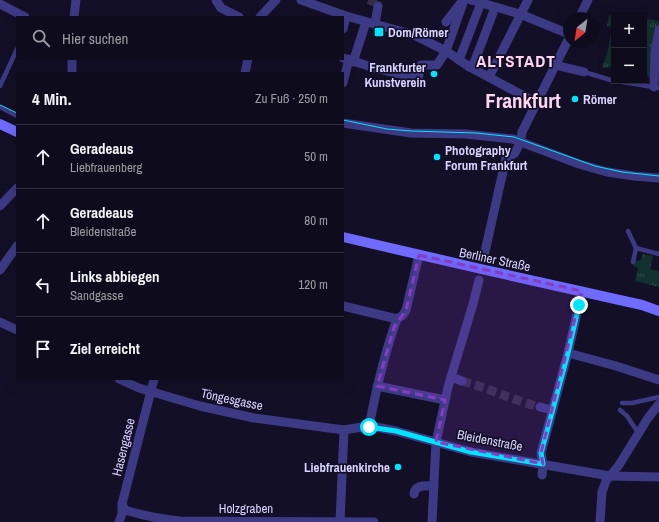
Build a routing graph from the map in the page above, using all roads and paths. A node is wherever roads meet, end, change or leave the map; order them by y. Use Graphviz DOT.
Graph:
graph roads {
  1 [pos="76,0"];
  2 [pos="216,0"];
  3 [pos="276,0"];
  4 [pos="301,0"];
  5 [pos="464,0"];
  6 [pos="471,0"];
  7 [pos="528,0"];
  8 [pos="588,0"];
  9 [pos="0,4"];
  10 [pos="378,6"];
  11 [pos="268,7"];
  12 [pos="479,8"];
  13 [pos="582,12"];
  14 [pos="493,14"];
  15 [pos="520,14"];
  16 [pos="23,16"];
  17 [pos="74,16"];
  18 [pos="237,16"];
  19 [pos="261,16"];
  20 [pos="267,16"];
  21 [pos="346,16"];
  22 [pos="446,22"];
  23 [pos="371,23"];
  24 [pos="344,25"];
  25 [pos="659,30"];
  26 [pos="563,32"];
  27 [pos="564,48"];
  28 [pos="446,50"];
  29 [pos="16,51"];
  30 [pos="72,60"];
  31 [pos="248,60"];
  32 [pos="349,60"];
  33 [pos="459,60"];
  34 [pos="555,65"];
  35 [pos="469,67"];
  36 [pos="72,72"];
  37 [pos="245,72"];
  38 [pos="584,72"];
  39 [pos="489,77"];
  40 [pos="344,79"];
  41 [pos="611,80"];
  42 [pos="633,84"];
  43 [pos="0,86"];
  44 [pos="656,88"];
  45 [pos="537,103"];
  46 [pos="0,107"];
  47 [pos="16,115"];
  48 [pos="344,123"];
  49 [pos="0,124"];
  50 [pos="16,132"];
  51 [pos="520,142"];
  52 [pos="659,178"];
  53 [pos="16,189"];
  54 [pos="0,206"];
  55 [pos="628,231"];
  56 [pos="344,237"];
  57 [pos="16,247"];
  58 [pos="636,248"];
  59 [pos="659,254"];
  60 [pos="419,255"];
  61 [pos="484,256"];
  62 [pos="633,262"];
  63 [pos="0,270"];
  64 [pos="479,280"];
  65 [pos="582,291"];
  66 [pos="642,305"];
  67 [pos="659,305"];
  68 [pos="344,306"];
  69 [pos="659,311"];
  70 [pos="399,318"];
  71 [pos="0,322"];
  72 [pos="16,330"];
  73 [pos="568,353"];
  74 [pos="451,378"];
  75 [pos="120,380"];
  76 [pos="154,380"];
  77 [pos="659,380"];
  78 [pos="462,381"];
  79 [pos="377,384"];
  80 [pos="150,392"];
  81 [pos="659,397"];
  82 [pos="445,400"];
  83 [pos="622,404"];
  84 [pos="659,404"];
  85 [pos="540,406"];
  86 [pos="552,410"];
  87 [pos="620,410"];
  88 [pos="369,427"];
  89 [pos="344,430"];
  90 [pos="639,434"];
  91 [pos="436,442"];
  92 [pos="543,464"];
  93 [pos="542,475"];
  94 [pos="610,476"];
  95 [pos="659,477"];
  96 [pos="434,486"];
  97 [pos="414,494"];
  98 [pos="122,504"];
  99 [pos="119,522"];
  100 [pos="340,522"];
  101 [pos="374,522"];
  102 [pos="432,522"];
  103 [pos="600,522"];
  1 -- 17 [label="street"];
  2 -- 18 [label="street"];
  3 -- 11 [label="street"];
  4 -- 21 [label="street"];
  5 -- 22 [label="street"];
  5 -- 28 [label="street"];
  6 -- 15 [label="street"];
  7 -- 15 [label="street"];
  8 -- 13 [label="street"];
  9 -- 16 [label="street"];
  10 -- 23 [label="street"];
  11 -- 19 [label="street"];
  11 -- 20 [label="street"];
  12 -- 33 [label="street"];
  14 -- 35 [label="street"];
  15 -- 26 [label="street"];
  15 -- 39 [label="street"];
  21 -- 23 [label="street"];
  21 -- 24 [label="street"];
  23 -- 28 [label="street"];
  23 -- 32 [label="street"];
  25 -- 44 [label="street"];
  27 -- 34 [label="street"];
  28 -- 32 [label="street"];
  28 -- 33 [label="street"];
  29 -- 43 [label="lane"];
  30 -- 36 [label="street"];
  31 -- 37 [label="street"];
  32 -- 40 [label="street"];
  33 -- 35 [label="street"];
  34 -- 38 [label="street"];
  34 -- 45 [label="street"];
  35 -- 39 [label="street"];
  38 -- 41 [label="lane"];
  39 -- 45 [label="street"];
  42 -- 44 [label="lane"];
  45 -- 51 [label="street"];
  46 -- 47 [label="lane"];
  48 -- 51 [label="street"];
  49 -- 50 [label="main road"];
  51 -- 52 [label="street"];
  51 -- 61 [label="street"];
  53 -- 54 [label="street"];
  55 -- 58 [label="lane"];
  56 -- 60 [label="main road, Berliner Straße"];
  57 -- 63 [label="street"];
  58 -- 59 [label="lane"];
  58 -- 62 [label="lane"];
  60 -- 65 [label="main road, Berliner Straße"];
  60 -- 70 [label="street"];
  64 -- 74 [label="street"];
  65 -- 66 [label="main road, Berliner Straße"];
  65 -- 73 [label="street"];
  66 -- 67 [label="main road, Berliner Straße"];
  66 -- 69 [label="main road, Berliner Straße"];
  68 -- 70 [label="street"];
  70 -- 79 [label="street"];
  71 -- 72 [label="street"];
  73 -- 77 [label="street"];
  73 -- 86 [label="street"];
  74 -- 78 [label="street"];
  74 -- 82 [label="street"];
  75 -- 80 [label="street, Töngesgasse"];
  76 -- 80 [label="street, Hasengasse"];
  79 -- 82 [label="street"];
  79 -- 88 [label="street"];
  80 -- 89 [label="street, Töngesgasse"];
  80 -- 98 [label="street, Hasengasse"];
  81 -- 83 [label="lane"];
  82 -- 91 [label="street"];
  84 -- 90 [label="street"];
  85 -- 86 [label="street"];
  86 -- 92 [label="street"];
  87 -- 90 [label="lane"];
  88 -- 89 [label="street, Töngesgasse"];
  88 -- 91 [label="street, Bleidenstraße"];
  89 -- 100 [label="street"];
  90 -- 94 [label="street"];
  91 -- 92 [label="street, Bleidenstraße"];
  91 -- 96 [label="street"];
  92 -- 93 [label="street"];
  92 -- 94 [label="street, Bleidenstraße"];
  94 -- 95 [label="street, Bleidenstraße"];
  94 -- 103 [label="street"];
  96 -- 97 [label="street"];
  96 -- 102 [label="street"];
  98 -- 99 [label="street, Hasengasse"];
  98 -- 100 [label="street, Holzgraben"];
  100 -- 101 [label="street, Holzgraben"];
}
